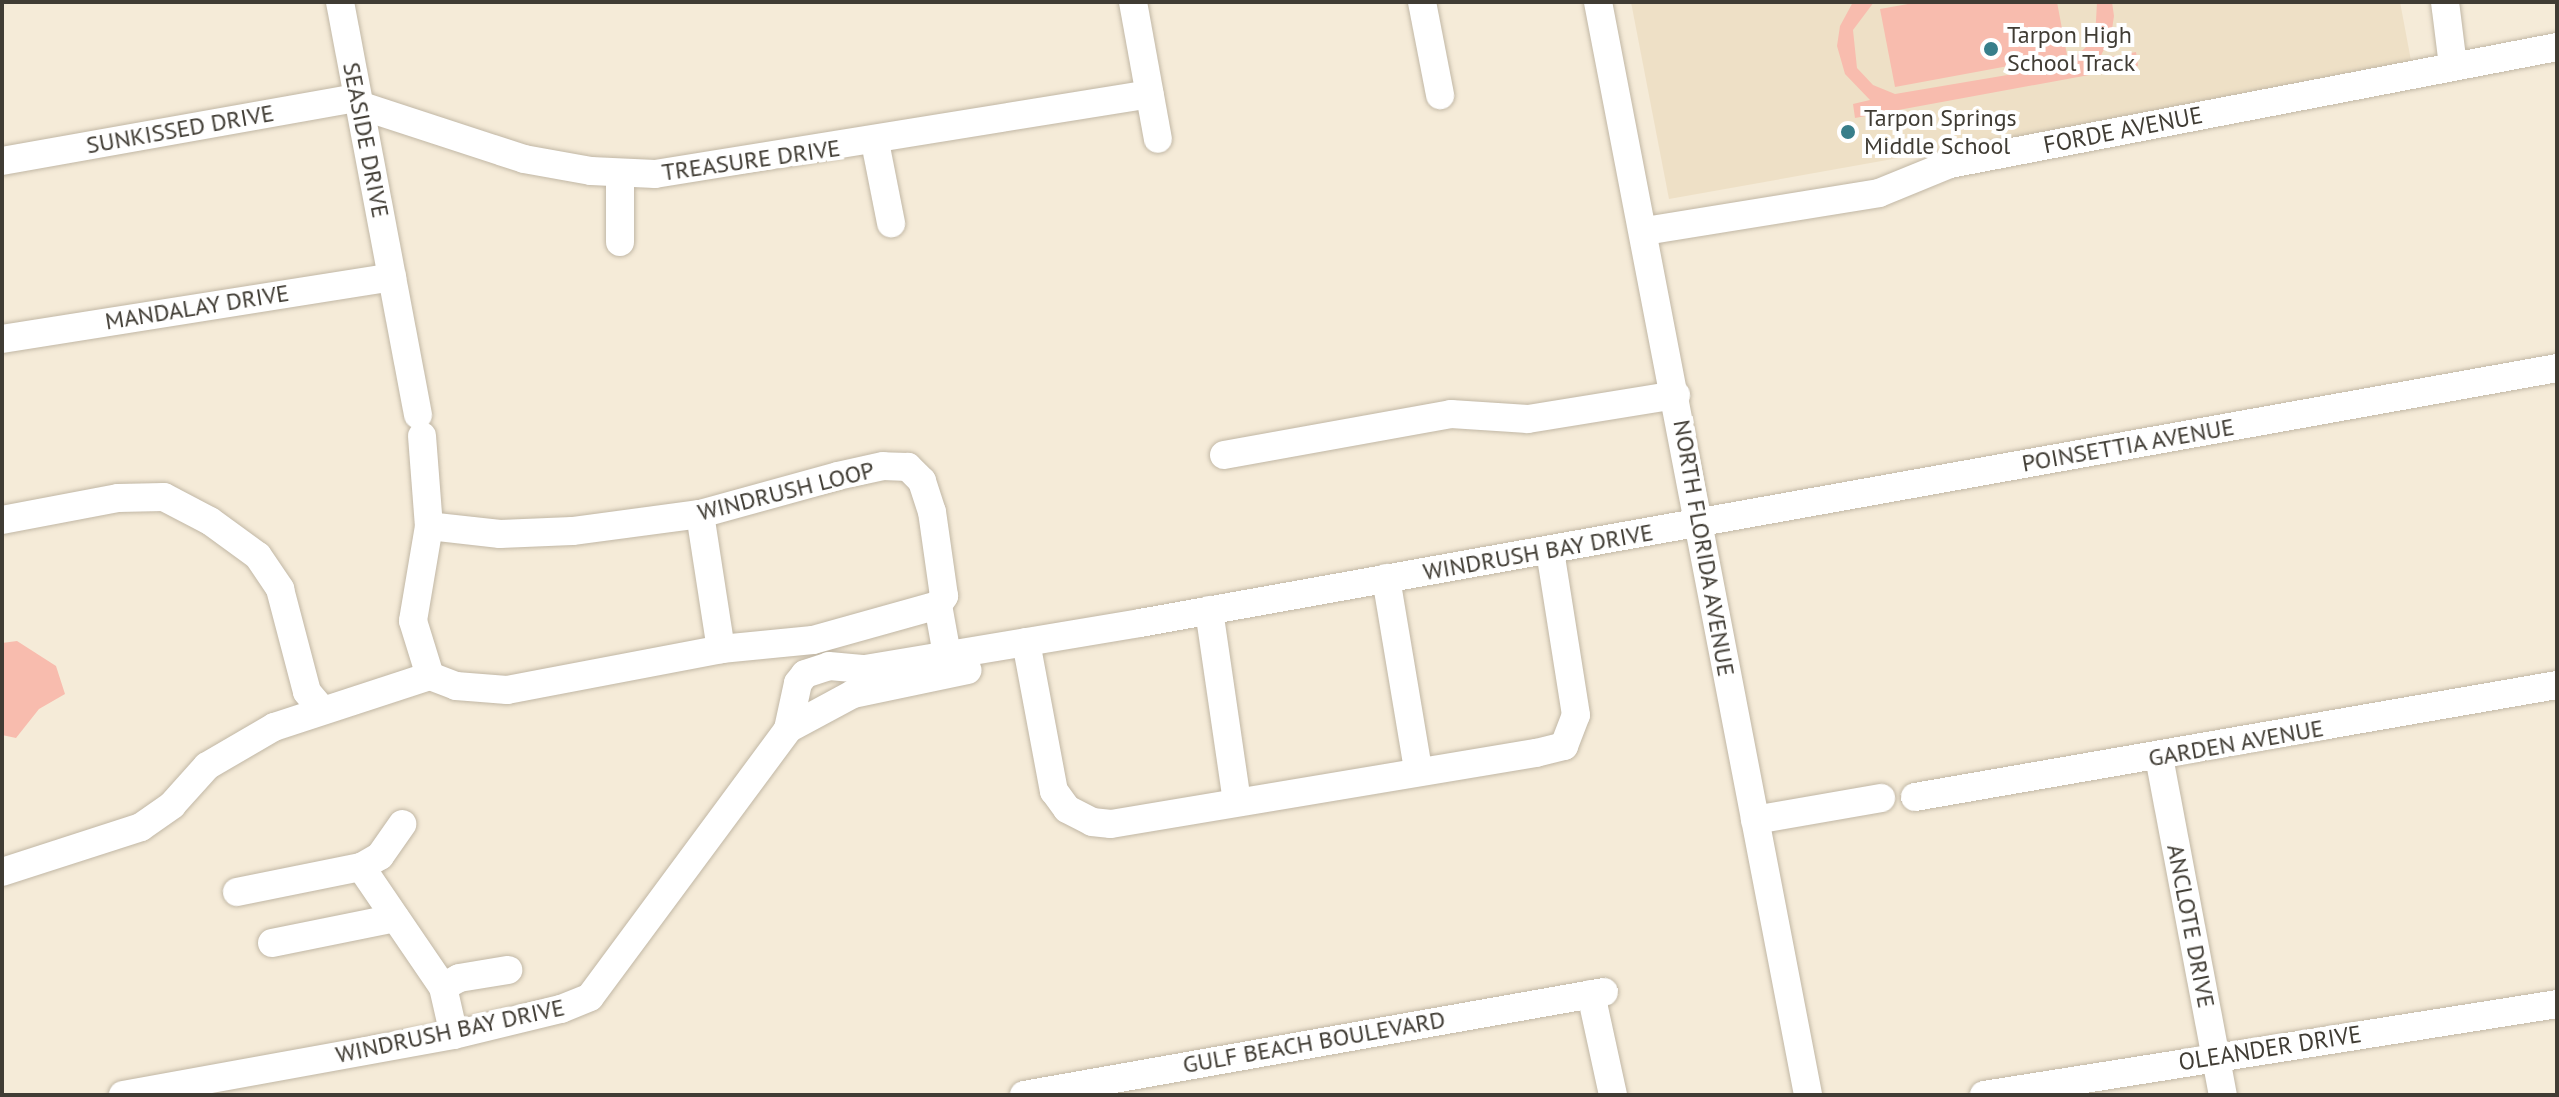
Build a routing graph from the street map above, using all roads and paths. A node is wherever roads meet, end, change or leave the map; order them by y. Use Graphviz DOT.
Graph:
graph roads {
  1 [pos="340,2"];
  2 [pos="1133,2"];
  3 [pos="1422,2"];
  4 [pos="1598,2"];
  5 [pos="2445,2"];
  6 [pos="2557,47"];
  7 [pos="2453,65"];
  8 [pos="1150,94"];
  9 [pos="1440,95"];
  10 [pos="358,101"];
  11 [pos="1158,139"];
  12 [pos="875,142"];
  13 [pos="2,161"];
  14 [pos="620,174"];
  15 [pos="891,223"];
  16 [pos="1645,231"];
  17 [pos="620,242"];
  18 [pos="392,277"];
  19 [pos="2,339"];
  20 [pos="2557,368"];
  21 [pos="1676,395"];
  22 [pos="1224,455"];
  23 [pos="700,514"];
  24 [pos="2,520"];
  25 [pos="1699,521"];
  26 [pos="429,526"];
  27 [pos="1551,559"];
  28 [pos="1388,587"];
  29 [pos="938,605"];
  30 [pos="1210,619"];
  31 [pos="721,649"];
  32 [pos="1027,650"];
  33 [pos="949,664"];
  34 [pos="430,676"];
  35 [pos="849,681"];
  36 [pos="2557,685"];
  37 [pos="322,710"];
  38 [pos="788,729"];
  39 [pos="2159,757"];
  40 [pos="1418,769"];
  41 [pos="1915,797"];
  42 [pos="1881,798"];
  43 [pos="1237,802"];
  44 [pos="1755,820"];
  45 [pos="402,824"];
  46 [pos="361,867"];
  47 [pos="2,872"];
  48 [pos="237,892"];
  49 [pos="396,918"];
  50 [pos="272,943"];
  51 [pos="508,970"];
  52 [pos="443,987"];
  53 [pos="2557,1004"];
  54 [pos="454,1035"];
  55 [pos="2216,1055"];
  56 [pos="123,1095"];
  57 [pos="1024,1095"];
  58 [pos="1613,1095"];
  59 [pos="1808,1095"];
  60 [pos="1984,1095"];
  61 [pos="2223,1095"];
  1 -- 10 [label="street, SEASIDE DRIVE"];
  2 -- 8 [label="street"];
  3 -- 9 [label="street"];
  4 -- 16 [label="street, NORTH FLORIDA AVENUE"];
  5 -- 7 [label="street"];
  6 -- 7 [label="street, FORDE AVENUE"];
  7 -- 16 [label="street, FORDE AVENUE"];
  8 -- 11 [label="street"];
  8 -- 12 [label="street, TREASURE DRIVE"];
  10 -- 13 [label="street, SUNKISSED DRIVE"];
  10 -- 14 [label="street, TREASURE DRIVE"];
  10 -- 18 [label="street, SEASIDE DRIVE"];
  12 -- 14 [label="street, TREASURE DRIVE"];
  12 -- 15 [label="street"];
  14 -- 17 [label="street"];
  16 -- 21 [label="street, NORTH FLORIDA AVENUE"];
  18 -- 19 [label="street, MANDALAY DRIVE"];
  18 -- 26 [label="street, SEASIDE DRIVE"];
  20 -- 25 [label="street, POINSETTIA AVENUE"];
  21 -- 22 [label="street"];
  21 -- 25 [label="street, NORTH FLORIDA AVENUE"];
  23 -- 26 [label="street, WINDRUSH LOOP"];
  23 -- 29 [label="street, WINDRUSH LOOP"];
  23 -- 31 [label="street"];
  24 -- 37 [label="street"];
  25 -- 27 [label="street, WINDRUSH BAY DRIVE"];
  25 -- 44 [label="street, NORTH FLORIDA AVENUE"];
  26 -- 34 [label="street"];
  27 -- 28 [label="street, WINDRUSH BAY DRIVE"];
  27 -- 40 [label="street"];
  28 -- 30 [label="street, WINDRUSH BAY DRIVE"];
  28 -- 40 [label="street"];
  29 -- 31 [label="street"];
  29 -- 33 [label="street"];
  30 -- 32 [label="street, WINDRUSH BAY DRIVE"];
  30 -- 43 [label="street"];
  31 -- 34 [label="street"];
  32 -- 33 [label="street, WINDRUSH BAY DRIVE"];
  32 -- 43 [label="street"];
  33 -- 35 [label="street, WINDRUSH BAY DRIVE"];
  34 -- 37 [label="street"];
  35 -- 38 [label="street, WINDRUSH BAY DRIVE"];
  35 -- 38 [label="street, WINDRUSH BAY DRIVE"];
  36 -- 39 [label="street, GARDEN AVENUE"];
  37 -- 47 [label="street"];
  38 -- 54 [label="street, WINDRUSH BAY DRIVE"];
  39 -- 41 [label="street, GARDEN AVENUE"];
  39 -- 55 [label="street, ANCLOTE DRIVE"];
  40 -- 43 [label="street"];
  42 -- 44 [label="street"];
  44 -- 59 [label="street, NORTH FLORIDA AVENUE"];
  45 -- 46 [label="street"];
  46 -- 48 [label="street"];
  46 -- 49 [label="street"];
  49 -- 50 [label="street"];
  49 -- 52 [label="street"];
  51 -- 52 [label="street"];
  52 -- 54 [label="street"];
  53 -- 55 [label="street, OLEANDER DRIVE"];
  54 -- 56 [label="street, WINDRUSH BAY DRIVE"];
  55 -- 60 [label="street, OLEANDER DRIVE"];
  55 -- 61 [label="street, ANCLOTE DRIVE"];
  57 -- 58 [label="street, GULF BEACH BOULEVARD"];
}
